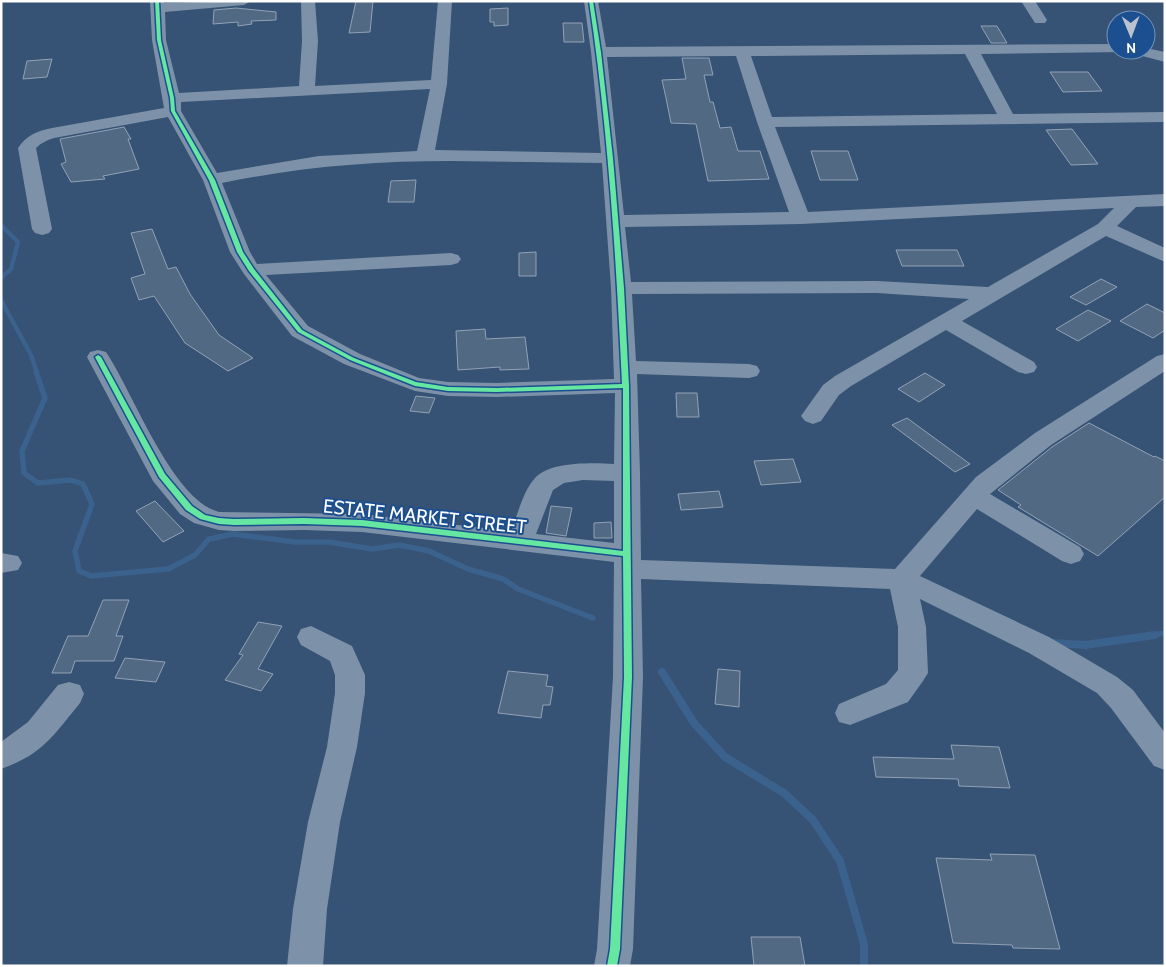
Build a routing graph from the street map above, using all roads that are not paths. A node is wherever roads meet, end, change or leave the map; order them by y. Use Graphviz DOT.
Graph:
graph roads {
  1 [pos="244,1"];
  2 [pos="308,1"];
  3 [pos="445,1"];
  4 [pos="591,1"];
  5 [pos="1028,1"];
  6 [pos="157,5"];
  7 [pos="1040,20"];
  8 [pos="970,49"];
  9 [pos="742,50"];
  10 [pos="1106,50"];
  11 [pos="599,52"];
  12 [pos="439,84"];
  13 [pos="307,91"];
  14 [pos="173,104"];
  15 [pos="1165,117"];
  16 [pos="1007,118"];
  17 [pos="765,122"];
  18 [pos="425,156"];
  19 [pos="610,158"];
  20 [pos="212,180"];
  21 [pos="1165,200"];
  22 [pos="1129,203"];
  23 [pos="802,218"];
  24 [pos="614,221"];
  25 [pos="1105,228"];
  26 [pos="42,229"];
  27 [pos="1165,256"];
  28 [pos="451,259"];
  29 [pos="250,270"];
  30 [pos="621,288"];
  31 [pos="994,294"];
  32 [pos="947,321"];
  33 [pos="98,357"];
  34 [pos="1165,361"];
  35 [pos="1026,367"];
  36 [pos="749,371"];
  37 [pos="626,377"];
  38 [pos="813,416"];
  39 [pos="628,473"];
  40 [pos="973,496"];
  41 [pos="520,542"];
  42 [pos="1071,554"];
  43 [pos="628,562"];
  44 [pos="902,578"];
  45 [pos="312,637"];
  46 [pos="69,694"];
  47 [pos="850,713"];
  48 [pos="1,756"];
  49 [pos="1165,757"];
  50 [pos="305,966"];
  51 [pos="612,966"];
  1 -- 6 [label="street"];
  2 -- 13 [label="street"];
  3 -- 12 [label="street"];
  4 -- 11 [label="street"];
  5 -- 7 [label="street"];
  6 -- 14 [label="street"];
  8 -- 9 [label="street"];
  8 -- 10 [label="street"];
  8 -- 16 [label="street"];
  9 -- 11 [label="street"];
  9 -- 17 [label="street"];
  11 -- 19 [label="street"];
  12 -- 13 [label="street"];
  12 -- 18 [label="street"];
  13 -- 14 [label="street"];
  14 -- 20 [label="street"];
  14 -- 26 [label="street"];
  15 -- 16 [label="street"];
  16 -- 17 [label="street"];
  17 -- 23 [label="street"];
  18 -- 19 [label="street"];
  18 -- 20 [label="street"];
  19 -- 24 [label="street"];
  20 -- 29 [label="street"];
  21 -- 22 [label="street"];
  22 -- 23 [label="street"];
  22 -- 25 [label="street"];
  23 -- 24 [label="street"];
  24 -- 30 [label="street"];
  25 -- 27 [label="street"];
  25 -- 31 [label="street"];
  28 -- 29 [label="street"];
  29 -- 37 [label="street"];
  30 -- 31 [label="street"];
  30 -- 37 [label="street"];
  31 -- 32 [label="street"];
  32 -- 35 [label="street"];
  32 -- 38 [label="street"];
  33 -- 41 [label="street, ESTATE MARKET STREET"];
  34 -- 40 [label="street"];
  36 -- 37 [label="street"];
  37 -- 39 [label="street"];
  39 -- 41 [label="street"];
  39 -- 43 [label="street"];
  40 -- 42 [label="street"];
  40 -- 44 [label="street"];
  41 -- 43 [label="street, ESTATE MARKET STREET"];
  43 -- 44 [label="street, ESTATE MARKET STREET"];
  43 -- 51 [label="street"];
  44 -- 47 [label="street"];
  44 -- 49 [label="street"];
  45 -- 50 [label="street"];
  46 -- 48 [label="street"];
}
